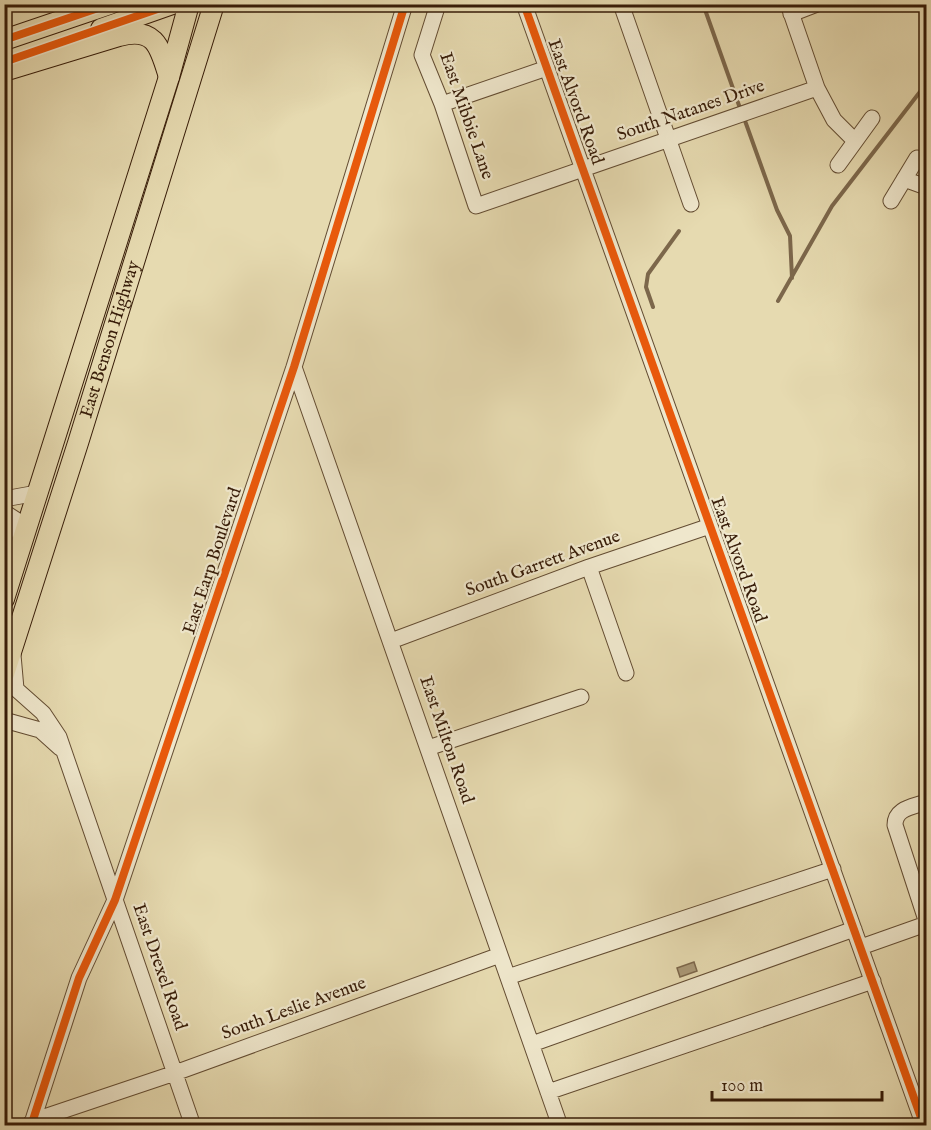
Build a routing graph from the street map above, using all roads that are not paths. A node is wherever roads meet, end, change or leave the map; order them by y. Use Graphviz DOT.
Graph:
graph roads {
  1 [pos="110,4"];
  2 [pos="172,4"];
  3 [pos="189,4"];
  4 [pos="214,4"];
  5 [pos="405,4"];
  6 [pos="438,4"];
  7 [pos="524,4"];
  8 [pos="621,4"];
  9 [pos="817,4"];
  10 [pos="790,9"];
  11 [pos="4,40"];
  12 [pos="4,62"];
  13 [pos="547,68"];
  14 [pos="4,71"];
  15 [pos="169,77"];
  16 [pos="817,88"];
  17 [pos="442,104"];
  18 [pos="872,117"];
  19 [pos="669,140"];
  20 [pos="855,141"];
  21 [pos="917,158"];
  22 [pos="838,165"];
  23 [pos="583,170"];
  24 [pos="904,179"];
  25 [pos="927,187"];
  26 [pos="891,201"];
  27 [pos="691,204"];
  28 [pos="476,206"];
  29 [pos="104,281"];
  30 [pos="123,297"];
  31 [pos="294,367"];
  32 [pos="37,493"];
  33 [pos="4,499"];
  34 [pos="4,512"];
  35 [pos="710,526"];
  36 [pos="21,548"];
  37 [pos="589,567"];
  38 [pos="4,599"];
  39 [pos="391,641"];
  40 [pos="12,651"];
  41 [pos="4,674"];
  42 [pos="626,674"];
  43 [pos="581,697"];
  44 [pos="4,720"];
  45 [pos="428,748"];
  46 [pos="64,753"];
  47 [pos="927,802"];
  48 [pos="833,869"];
  49 [pos="115,900"];
  50 [pos="927,922"];
  51 [pos="854,929"];
  52 [pos="861,946"];
  53 [pos="500,955"];
  54 [pos="508,977"];
  55 [pos="873,981"];
  56 [pos="532,1044"];
  57 [pos="174,1073"];
  58 [pos="548,1092"];
  59 [pos="32,1124"];
  60 [pos="193,1125"];
  61 [pos="560,1125"];
  62 [pos="924,1125"];
  1 -- 11 [label="main road"];
  2 -- 12 [label="main road"];
  3 -- 15 [label="main road, East Benson Highway"];
  4 -- 30 [label="main road, East Benson Highway"];
  5 -- 31 [label="street, East Earp Boulevard"];
  6 -- 17 [label="street, East Mibbie Lane"];
  7 -- 13 [label="street, East Alvord Road"];
  8 -- 19 [label="street"];
  9 -- 10 [label="street"];
  10 -- 16 [label="street"];
  13 -- 17 [label="street"];
  13 -- 23 [label="street, East Alvord Road"];
  14 -- 15 [label="main road"];
  15 -- 29 [label="main road, East Benson Highway"];
  16 -- 19 [label="street, South Natanes Drive"];
  16 -- 20 [label="street"];
  17 -- 28 [label="street, East Mibbie Lane"];
  18 -- 20 [label="street"];
  19 -- 23 [label="street, South Natanes Drive"];
  19 -- 27 [label="street"];
  20 -- 22 [label="street"];
  21 -- 24 [label="street"];
  23 -- 28 [label="street, South Natanes Drive"];
  23 -- 35 [label="street, East Alvord Road"];
  24 -- 25 [label="street"];
  24 -- 26 [label="street"];
  29 -- 30 [label="main road"];
  29 -- 32 [label="main road, East Benson Highway"];
  30 -- 40 [label="main road, East Benson Highway"];
  31 -- 39 [label="street, East Milton Road"];
  31 -- 49 [label="street, East Earp Boulevard"];
  32 -- 33 [label="street"];
  32 -- 36 [label="main road, East Benson Highway"];
  34 -- 36 [label="street"];
  35 -- 37 [label="street, South Garrett Avenue"];
  35 -- 48 [label="street, East Alvord Road"];
  36 -- 38 [label="main road, East Benson Highway"];
  37 -- 39 [label="street, South Garrett Avenue"];
  37 -- 42 [label="street"];
  39 -- 45 [label="street, East Milton Road"];
  40 -- 41 [label="main road, East Benson Highway"];
  40 -- 46 [label="street, East Drexel Road"];
  43 -- 45 [label="street"];
  44 -- 46 [label="street"];
  45 -- 53 [label="street, East Milton Road"];
  46 -- 49 [label="street, East Drexel Road"];
  47 -- 50 [label="street"];
  48 -- 51 [label="street, East Alvord Road"];
  48 -- 54 [label="street"];
  49 -- 57 [label="street, East Drexel Road"];
  49 -- 59 [label="street, East Earp Boulevard"];
  50 -- 52 [label="street"];
  51 -- 52 [label="street, East Alvord Road"];
  51 -- 56 [label="street"];
  52 -- 55 [label="street, East Alvord Road"];
  53 -- 54 [label="street, East Milton Road"];
  53 -- 57 [label="street, South Leslie Avenue"];
  54 -- 56 [label="street, East Milton Road"];
  55 -- 58 [label="street"];
  55 -- 62 [label="street, East Alvord Road"];
  56 -- 58 [label="street, East Milton Road"];
  57 -- 59 [label="street, South Leslie Avenue"];
  57 -- 60 [label="street, East Drexel Road"];
  58 -- 61 [label="street, East Milton Road"];
}
